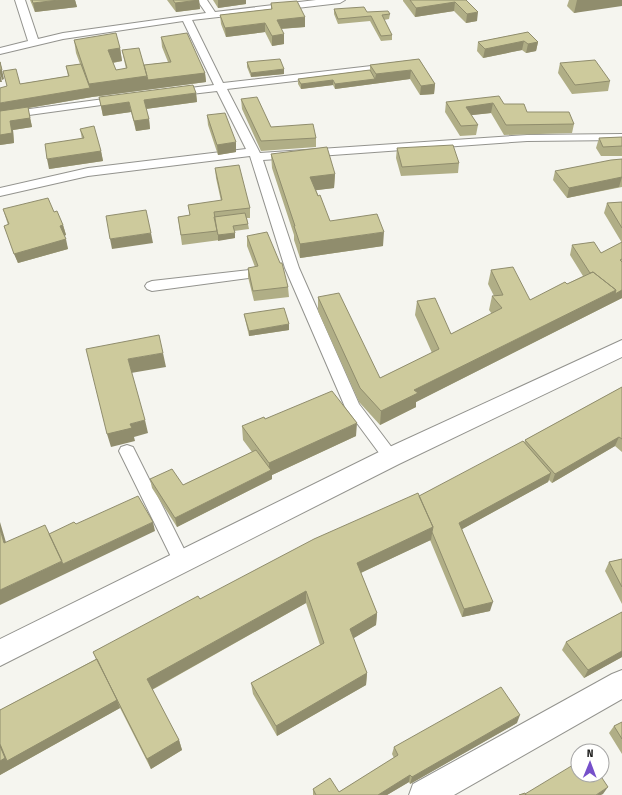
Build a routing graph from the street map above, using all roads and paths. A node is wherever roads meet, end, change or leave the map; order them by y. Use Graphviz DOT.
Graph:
graph roads {
  1 [pos="20,0"];
  2 [pos="202,0"];
  3 [pos="340,0"];
  4 [pos="213,16"];
  5 [pos="186,18"];
  6 [pos="34,43"];
  7 [pos="0,51"];
  8 [pos="380,68"];
  9 [pos="220,87"];
  10 [pos="165,94"];
  11 [pos="133,98"];
  12 [pos="0,116"];
  13 [pos="622,137"];
  14 [pos="254,154"];
  15 [pos="0,192"];
  16 [pos="258,273"];
  17 [pos="152,286"];
  18 [pos="622,348"];
  19 [pos="127,451"];
  20 [pos="391,457"];
  21 [pos="182,562"];
  22 [pos="0,653"];
  23 [pos="622,684"];
  24 [pos="424,795"];
  1 -- 6 [label="lane"];
  2 -- 4 [label="lane"];
  3 -- 4 [label="lane"];
  4 -- 5 [label="lane"];
  5 -- 6 [label="lane"];
  5 -- 9 [label="lane"];
  6 -- 7 [label="lane"];
  8 -- 9 [label="lane"];
  9 -- 10 [label="lane"];
  9 -- 14 [label="lane"];
  11 -- 12 [label="lane"];
  13 -- 14 [label="lane"];
  14 -- 15 [label="lane"];
  14 -- 20 [label="lane"];
  16 -- 17 [label="lane"];
  18 -- 20 [label="street"];
  19 -- 21 [label="lane"];
  20 -- 21 [label="street"];
  21 -- 22 [label="street"];
  23 -- 24 [label="street"];
}
